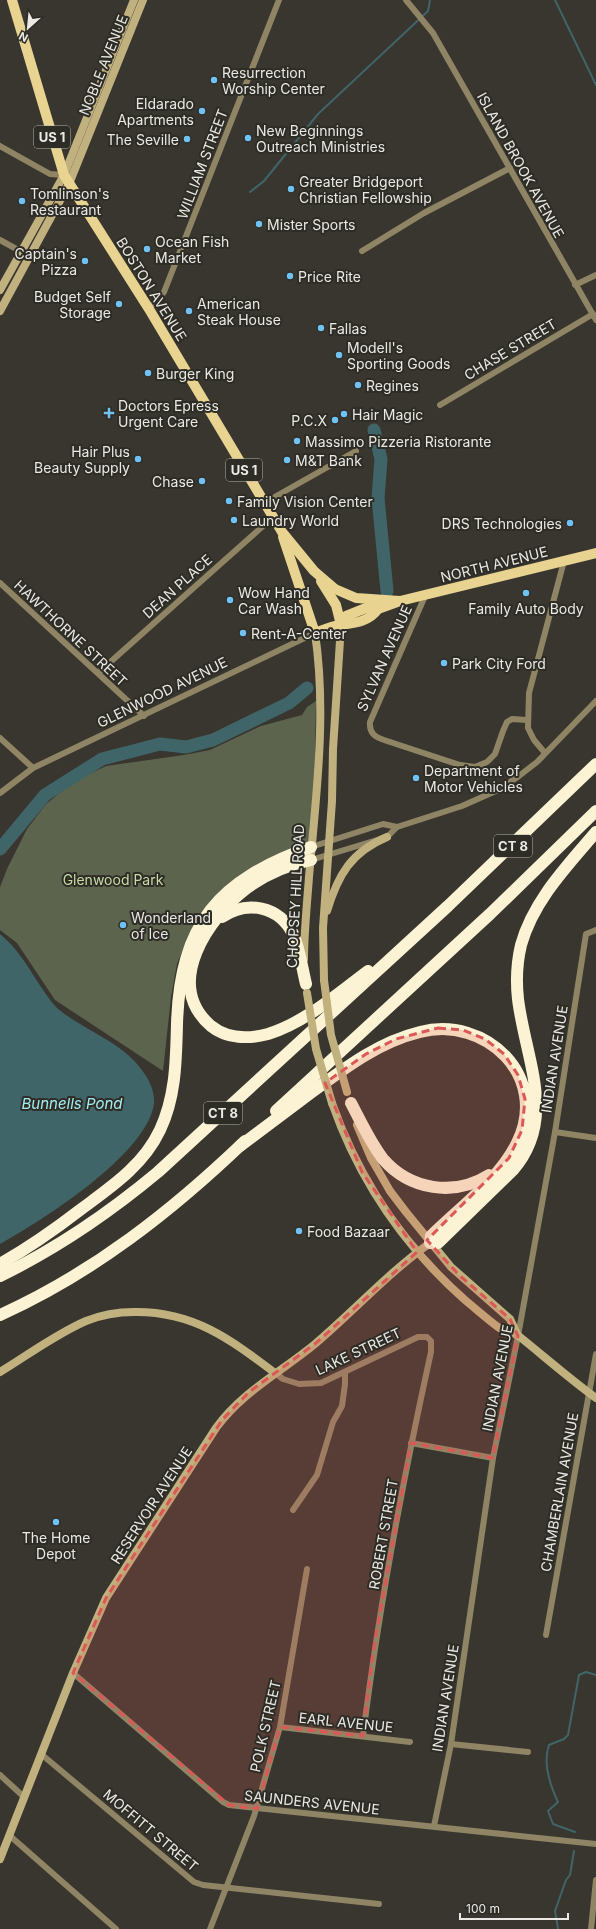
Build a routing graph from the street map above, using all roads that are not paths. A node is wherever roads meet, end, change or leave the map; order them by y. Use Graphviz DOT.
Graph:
graph roads {
  1 [pos="12,0"];
  2 [pos="134,0"];
  3 [pos="143,0"];
  4 [pos="279,0"];
  5 [pos="406,0"];
  6 [pos="0,146"];
  7 [pos="510,168"];
  8 [pos="64,175"];
  9 [pos="69,184"];
  10 [pos="0,240"];
  11 [pos="21,251"];
  12 [pos="362,251"];
  13 [pos="29,256"];
  14 [pos="596,275"];
  15 [pos="575,285"];
  16 [pos="0,290"];
  17 [pos="149,309"];
  18 [pos="0,311"];
  19 [pos="594,317"];
  20 [pos="440,405"];
  21 [pos="356,451"];
  22 [pos="264,503"];
  23 [pos="273,518"];
  24 [pos="282,532"];
  25 [pos="596,553"];
  26 [pos="564,560"];
  27 [pos="314,571"];
  28 [pos="0,583"];
  29 [pos="425,596"];
  30 [pos="400,601"];
  31 [pos="341,625"];
  32 [pos="315,633"];
  33 [pos="98,673"];
  34 [pos="596,701"];
  35 [pos="144,716"];
  36 [pos="527,720"];
  37 [pos="0,738"];
  38 [pos="545,753"];
  39 [pos="596,764"];
  40 [pos="33,768"];
  41 [pos="0,793"];
  42 [pos="596,811"];
  43 [pos="397,827"];
  44 [pos="596,832"];
  45 [pos="387,837"];
  46 [pos="329,841"];
  47 [pos="311,847"];
  48 [pos="328,855"];
  49 [pos="310,860"];
  50 [pos="428,925"];
  51 [pos="323,928"];
  52 [pos="596,930"];
  53 [pos="205,935"];
  54 [pos="306,989"];
  55 [pos="348,1098"];
  56 [pos="555,1132"];
  57 [pos="596,1138"];
  58 [pos="240,1146"];
  59 [pos="512,1152"];
  60 [pos="430,1243"];
  61 [pos="417,1252"];
  62 [pos="0,1264"];
  63 [pos="0,1276"];
  64 [pos="0,1315"];
  65 [pos="518,1336"];
  66 [pos="429,1338"];
  67 [pos="596,1354"];
  68 [pos="0,1372"];
  69 [pos="275,1373"];
  70 [pos="345,1373"];
  71 [pos="589,1393"];
  72 [pos="596,1398"];
  73 [pos="411,1443"];
  74 [pos="493,1458"];
  75 [pos="293,1510"];
  76 [pos="308,1569"];
  77 [pos="546,1635"];
  78 [pos="73,1673"];
  79 [pos="280,1727"];
  80 [pos="363,1736"];
  81 [pos="410,1742"];
  82 [pos="451,1744"];
  83 [pos="528,1752"];
  84 [pos="41,1754"];
  85 [pos="0,1775"];
  86 [pos="24,1797"];
  87 [pos="257,1809"];
  88 [pos="434,1826"];
  89 [pos="9,1835"];
  90 [pos="596,1844"];
  91 [pos="0,1859"];
  92 [pos="596,1880"];
  93 [pos="226,1887"];
  94 [pos="379,1904"];
  95 [pos="116,1929"];
  96 [pos="210,1929"];
  97 [pos="591,1929"];
  1 -- 8 [label="main road, BOSTON AVENUE / US 1"];
  2 -- 8 [label="main road, NOBLE AVENUE"];
  3 -- 9 [label="main road, NOBLE AVENUE"];
  4 -- 17 [label="street, WILLIAM STREET"];
  5 -- 7 [label="street, ISLAND BROOK AVENUE"];
  6 -- 8 [label="street"];
  7 -- 12 [label="street"];
  7 -- 15 [label="street, ISLAND BROOK AVENUE"];
  8 -- 9 [label="main road, BOSTON AVENUE / US 1"];
  8 -- 11 [label="main road, NOBLE AVENUE"];
  9 -- 13 [label="main road, NOBLE AVENUE"];
  9 -- 17 [label="main road, BOSTON AVENUE / US 1"];
  10 -- 11 [label="street"];
  11 -- 13 [label="street"];
  11 -- 16 [label="main road, NOBLE AVENUE"];
  13 -- 18 [label="main road, NOBLE AVENUE"];
  14 -- 15 [label="street"];
  15 -- 19 [label="street, ISLAND BROOK AVENUE"];
  17 -- 22 [label="main road, BOSTON AVENUE / US 1"];
  19 -- 20 [label="street, CHASE STREET"];
  21 -- 22 [label="street"];
  22 -- 23 [label="main road, BOSTON AVENUE / US 1"];
  23 -- 24 [label="main road, BOSTON AVENUE / US 1"];
  23 -- 33 [label="street, DEAN PLACE"];
  24 -- 27 [label="main road, BOSTON AVENUE / US 1"];
  24 -- 32 [label="main road, CHOPSEY HILL ROAD / US 1"];
  25 -- 26 [label="main road, NORTH AVENUE / US 1"];
  26 -- 29 [label="main road, NORTH AVENUE / US 1"];
  26 -- 36 [label="street"];
  27 -- 30 [label="main road, US 1"];
  27 -- 31 [label="main road, CHOPSEY HILL ROAD"];
  28 -- 33 [label="street, HAWTHORNE STREET"];
  29 -- 30 [label="main road, NORTH AVENUE / US 1"];
  29 -- 36 [label="street, SYLVAN AVENUE"];
  30 -- 31 [label="main road, GLENWOOD AVENUE / US 1"];
  31 -- 32 [label="main road, GLENWOOD AVENUE / US 1"];
  31 -- 46 [label="main road, CHOPSEY HILL ROAD"];
  32 -- 35 [label="street, GLENWOOD AVENUE"];
  32 -- 47 [label="main road, CHOPSEY HILL ROAD"];
  33 -- 35 [label="street, HAWTHORNE STREET"];
  34 -- 38 [label="street"];
  35 -- 40 [label="street, GLENWOOD AVENUE"];
  36 -- 38 [label="street"];
  37 -- 40 [label="street"];
  38 -- 43 [label="street"];
  39 -- 50 [label="highway, CT 8"];
  40 -- 41 [label="street, GLENWOOD AVENUE"];
  42 -- 58 [label="highway, CT 8"];
  43 -- 45 [label="street"];
  43 -- 46 [label="street"];
  44 -- 60 [label="highway"];
  45 -- 48 [label="street"];
  45 -- 51 [label="main road"];
  46 -- 47 [label="street"];
  46 -- 48 [label="main road, CHOPSEY HILL ROAD"];
  47 -- 49 [label="main road, CHOPSEY HILL ROAD"];
  47 -- 62 [label="highway"];
  48 -- 49 [label="street"];
  48 -- 51 [label="main road, CHOPSEY HILL ROAD"];
  49 -- 53 [label="highway"];
  49 -- 54 [label="main road, CHOPSEY HILL ROAD"];
  50 -- 53 [label="highway"];
  50 -- 63 [label="highway, CT 8"];
  51 -- 55 [label="main road, CHOPSEY HILL ROAD, bridge"];
  52 -- 56 [label="street, INDIAN AVENUE"];
  53 -- 54 [label="highway"];
  54 -- 61 [label="main road, CHOPSEY HILL ROAD, bridge"];
  55 -- 59 [label="highway"];
  55 -- 60 [label="main road, CHOPSEY HILL ROAD"];
  56 -- 57 [label="street"];
  56 -- 65 [label="street, INDIAN AVENUE"];
  58 -- 59 [label="highway"];
  58 -- 64 [label="highway, CT 8"];
  59 -- 60 [label="highway"];
  60 -- 61 [label="main road, RESERVOIR AVENUE"];
  60 -- 65 [label="main road, CHOPSEY HILL ROAD"];
  61 -- 65 [label="main road, CHOPSEY HILL ROAD"];
  61 -- 69 [label="main road, RESERVOIR AVENUE"];
  65 -- 71 [label="main road, CHOPSEY HILL ROAD"];
  65 -- 74 [label="street, INDIAN AVENUE"];
  66 -- 70 [label="street, LAKE STREET"];
  66 -- 73 [label="street, ROBERT STREET"];
  67 -- 71 [label="street, CHAMBERLAIN AVENUE"];
  68 -- 69 [label="main road"];
  69 -- 70 [label="street, LAKE STREET"];
  69 -- 78 [label="main road, RESERVOIR AVENUE"];
  70 -- 75 [label="street"];
  71 -- 72 [label="main road, CHOPSEY HILL ROAD"];
  71 -- 77 [label="street, CHAMBERLAIN AVENUE"];
  73 -- 74 [label="street"];
  73 -- 80 [label="street, ROBERT STREET"];
  74 -- 82 [label="street, INDIAN AVENUE"];
  76 -- 79 [label="street, POLK STREET"];
  78 -- 84 [label="main road, RESERVOIR AVENUE"];
  78 -- 87 [label="street, SAUNDERS AVENUE"];
  79 -- 80 [label="street, EARL AVENUE"];
  79 -- 87 [label="street, POLK STREET"];
  80 -- 81 [label="street, EARL AVENUE"];
  82 -- 83 [label="street"];
  82 -- 88 [label="street, INDIAN AVENUE"];
  84 -- 86 [label="main road, RESERVOIR AVENUE"];
  84 -- 93 [label="street, MOFFITT STREET"];
  85 -- 86 [label="street"];
  86 -- 89 [label="main road, RESERVOIR AVENUE"];
  87 -- 88 [label="street, SAUNDERS AVENUE"];
  87 -- 93 [label="street, POLK STREET"];
  88 -- 90 [label="street, SAUNDERS AVENUE"];
  89 -- 91 [label="main road, RESERVOIR AVENUE"];
  89 -- 95 [label="street"];
  92 -- 97 [label="street"];
  93 -- 94 [label="street, MOFFITT STREET"];
  93 -- 96 [label="street, POLK STREET"];
}
